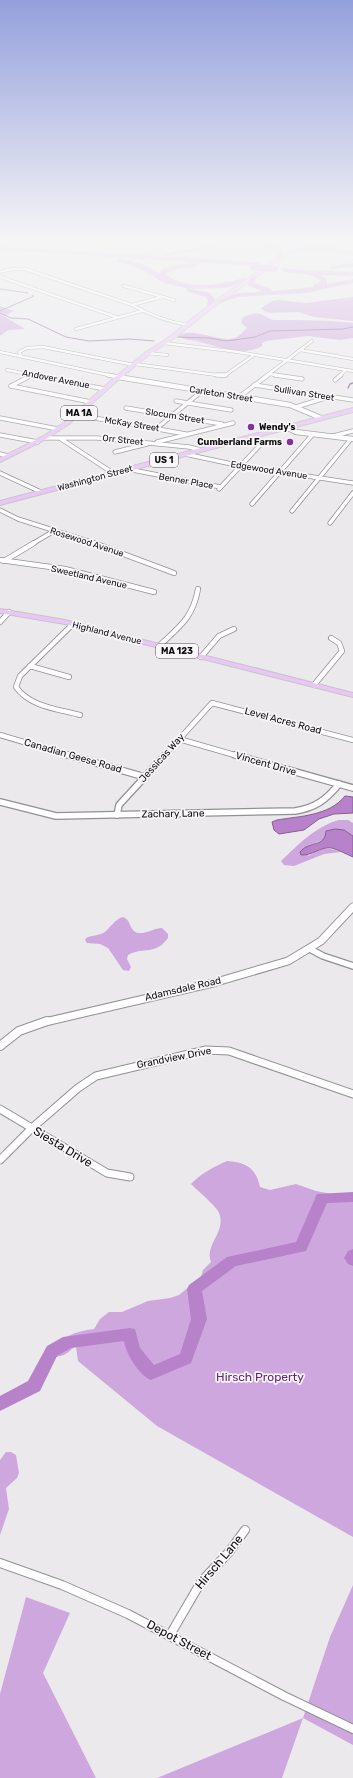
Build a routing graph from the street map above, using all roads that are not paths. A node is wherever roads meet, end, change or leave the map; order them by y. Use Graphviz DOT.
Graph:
graph roads {
  1 [pos="89,325"];
  2 [pos="184,325"];
  3 [pos="184,325"];
  4 [pos="76,329"];
  5 [pos="312,341"];
  6 [pos="164,343"];
  7 [pos="300,350"];
  8 [pos="0,352"];
  9 [pos="148,353"];
  10 [pos="167,355"];
  11 [pos="254,355"];
  12 [pos="21,356"];
  13 [pos="353,358"];
  14 [pos="287,360"];
  15 [pos="134,364"];
  16 [pos="7,370"];
  17 [pos="346,370"];
  18 [pos="353,371"];
  19 [pos="269,374"];
  20 [pos="32,375"];
  21 [pos="118,377"];
  22 [pos="302,379"];
  23 [pos="335,380"];
  24 [pos="254,385"];
  25 [pos="105,389"];
  26 [pos="202,391"];
  27 [pos="239,397"];
  28 [pos="329,397"];
  29 [pos="353,400"];
  30 [pos="176,401"];
  31 [pos="91,402"];
  32 [pos="188,403"];
  33 [pos="296,406"];
  34 [pos="126,408"];
  35 [pos="231,410"];
  36 [pos="353,410"];
  37 [pos="77,415"];
  38 [pos="172,416"];
  39 [pos="0,418"];
  40 [pos="321,418"];
  41 [pos="232,423"];
  42 [pos="224,425"];
  43 [pos="157,428"];
  44 [pos="286,428"];
  45 [pos="58,429"];
  46 [pos="353,431"];
  47 [pos="186,434"];
  48 [pos="313,434"];
  49 [pos="0,435"];
  50 [pos="333,436"];
  51 [pos="250,437"];
  52 [pos="44,438"];
  53 [pos="61,438"];
  54 [pos="352,439"];
  55 [pos="38,442"];
  56 [pos="153,443"];
  57 [pos="201,450"];
  58 [pos="115,452"];
  59 [pos="0,454"];
  60 [pos="185,454"];
  61 [pos="8,456"];
  62 [pos="0,460"];
  63 [pos="241,466"];
  64 [pos="127,469"];
  65 [pos="0,472"];
  66 [pos="281,472"];
  67 [pos="113,473"];
  68 [pos="320,478"];
  69 [pos="353,483"];
  70 [pos="41,492"];
  71 [pos="353,493"];
  72 [pos="0,502"];
  73 [pos="252,504"];
  74 [pos="0,510"];
  75 [pos="292,511"];
  76 [pos="330,523"];
  77 [pos="54,531"];
  78 [pos="2,560"];
  79 [pos="174,573"];
  80 [pos="198,590"];
  81 [pos="154,592"];
  82 [pos="0,611"];
  83 [pos="9,612"];
  84 [pos="0,622"];
  85 [pos="73,624"];
  86 [pos="234,629"];
  87 [pos="331,638"];
  88 [pos="159,646"];
  89 [pos="202,657"];
  90 [pos="30,666"];
  91 [pos="69,677"];
  92 [pos="314,685"];
  93 [pos="353,695"];
  94 [pos="212,703"];
  95 [pos="80,715"];
  96 [pos="0,734"];
  97 [pos="179,739"];
  98 [pos="353,740"];
  99 [pos="145,776"];
  100 [pos="338,784"];
  101 [pos="353,788"];
  102 [pos="0,802"];
  103 [pos="117,815"];
  104 [pos="353,906"];
  105 [pos="310,949"];
  106 [pos="353,966"];
  107 [pos="0,1046"];
  108 [pos="353,1094"];
  109 [pos="0,1109"];
  110 [pos="32,1128"];
  111 [pos="0,1160"];
  112 [pos="130,1177"];
  113 [pos="245,1530"];
  114 [pos="0,1563"];
  115 [pos="170,1635"];
  116 [pos="353,1729"];
  1 -- 4 [label="street"];
  2 -- 6 [label="main road, MA 1A"];
  3 -- 9 [label="main road, MA 1A"];
  5 -- 7 [label="street"];
  6 -- 9 [label="main road, MA 1A"];
  6 -- 11 [label="street"];
  7 -- 13 [label="street"];
  7 -- 14 [label="street"];
  8 -- 12 [label="street"];
  9 -- 10 [label="street"];
  9 -- 15 [label="main road, MA 1A"];
  11 -- 14 [label="street"];
  11 -- 15 [label="street"];
  12 -- 15 [label="street"];
  12 -- 21 [label="street"];
  14 -- 17 [label="street"];
  14 -- 19 [label="street"];
  15 -- 21 [label="main road, MA 1A"];
  16 -- 20 [label="street, Andover Avenue"];
  17 -- 18 [label="street"];
  17 -- 23 [label="street"];
  19 -- 22 [label="street"];
  19 -- 24 [label="street"];
  20 -- 25 [label="street, Andover Avenue"];
  20 -- 31 [label="street"];
  21 -- 25 [label="main road, MA 1A"];
  21 -- 26 [label="street, Carleton Street"];
  24 -- 27 [label="street"];
  24 -- 28 [label="street, Sullivan Street"];
  25 -- 31 [label="main road, MA 1A"];
  26 -- 27 [label="street, Carleton Street"];
  26 -- 32 [label="street"];
  27 -- 33 [label="street, Carleton Street"];
  28 -- 29 [label="street, Sullivan Street"];
  28 -- 33 [label="street"];
  30 -- 32 [label="street"];
  31 -- 37 [label="main road, MA 1A"];
  32 -- 35 [label="street"];
  32 -- 38 [label="street"];
  33 -- 40 [label="street, Carleton Street"];
  34 -- 38 [label="street, Slocum Street"];
  36 -- 40 [label="main road, Washington Street / US 1"];
  37 -- 43 [label="street, McKay Street"];
  37 -- 45 [label="main road, MA 1A"];
  38 -- 42 [label="street, Slocum Street"];
  38 -- 43 [label="street"];
  39 -- 45 [label="street"];
  40 -- 44 [label="main road, Washington Street / US 1"];
  41 -- 42 [label="street"];
  42 -- 47 [label="street"];
  43 -- 47 [label="street, McKay Street"];
  44 -- 48 [label="street"];
  44 -- 51 [label="main road, Washington Street / US 1"];
  45 -- 52 [label="main road, MA 1A"];
  46 -- 50 [label="street"];
  47 -- 56 [label="street"];
  48 -- 50 [label="street"];
  48 -- 66 [label="street"];
  49 -- 55 [label="street"];
  50 -- 54 [label="street"];
  51 -- 57 [label="main road, Washington Street / US 1"];
  51 -- 63 [label="street"];
  52 -- 53 [label="street, Orr Street"];
  52 -- 55 [label="main road, MA 1A"];
  53 -- 56 [label="street, Orr Street"];
  53 -- 67 [label="street"];
  54 -- 68 [label="street"];
  55 -- 61 [label="main road, MA 1A"];
  56 -- 57 [label="street, Orr Street"];
  56 -- 58 [label="street"];
  57 -- 60 [label="main road, Washington Street / US 1"];
  59 -- 61 [label="street"];
  60 -- 63 [label="street, Edgewood Avenue"];
  60 -- 64 [label="main road, Washington Street / US 1"];
  61 -- 62 [label="main road, MA 1A"];
  63 -- 64 [label="street, Benner Place"];
  63 -- 66 [label="street, Edgewood Avenue"];
  64 -- 67 [label="main road, Washington Street / US 1"];
  65 -- 70 [label="street"];
  66 -- 68 [label="street, Edgewood Avenue"];
  66 -- 73 [label="street"];
  67 -- 70 [label="main road, Washington Street / US 1"];
  68 -- 69 [label="street, Edgewood Avenue"];
  68 -- 75 [label="street"];
  70 -- 72 [label="main road, Washington Street / US 1"];
  71 -- 76 [label="street"];
  74 -- 77 [label="street, Rosewood Avenue"];
  77 -- 78 [label="street"];
  77 -- 79 [label="street, Rosewood Avenue"];
  78 -- 81 [label="street, Sweetland Avenue"];
  80 -- 88 [label="street"];
  82 -- 83 [label="main road, Highland Avenue / MA 123"];
  83 -- 84 [label="street"];
  83 -- 85 [label="main road, Highland Avenue / MA 123"];
  85 -- 88 [label="main road, Highland Avenue / MA 123"];
  85 -- 90 [label="street"];
  86 -- 89 [label="street"];
  87 -- 92 [label="street"];
  88 -- 89 [label="main road, Highland Avenue / MA 123"];
  89 -- 92 [label="main road, Highland Avenue / MA 123"];
  90 -- 91 [label="street"];
  90 -- 95 [label="street"];
  92 -- 93 [label="main road, Highland Avenue / MA 123"];
  94 -- 97 [label="street, Jessicas Way"];
  94 -- 98 [label="street, Level Acres Road"];
  96 -- 99 [label="street, Canadian Geese Road"];
  97 -- 99 [label="street, Jessicas Way"];
  97 -- 100 [label="street, Vincent Drive"];
  99 -- 103 [label="street, Jessicas Way"];
  100 -- 101 [label="street, Vincent Drive"];
  100 -- 103 [label="street, Zachary Lane"];
  102 -- 103 [label="street, Zachary Lane"];
  104 -- 105 [label="street, Adamsdale Road"];
  105 -- 106 [label="street"];
  105 -- 107 [label="street, Adamsdale Road"];
  108 -- 110 [label="street, Grandview Drive"];
  109 -- 110 [label="street, Siesta Drive"];
  110 -- 111 [label="street, Grandview Drive"];
  110 -- 112 [label="street, Siesta Drive"];
  113 -- 115 [label="street, Hirsch Lane"];
  114 -- 115 [label="street, Depot Street"];
  115 -- 116 [label="street, Depot Street"];
}
